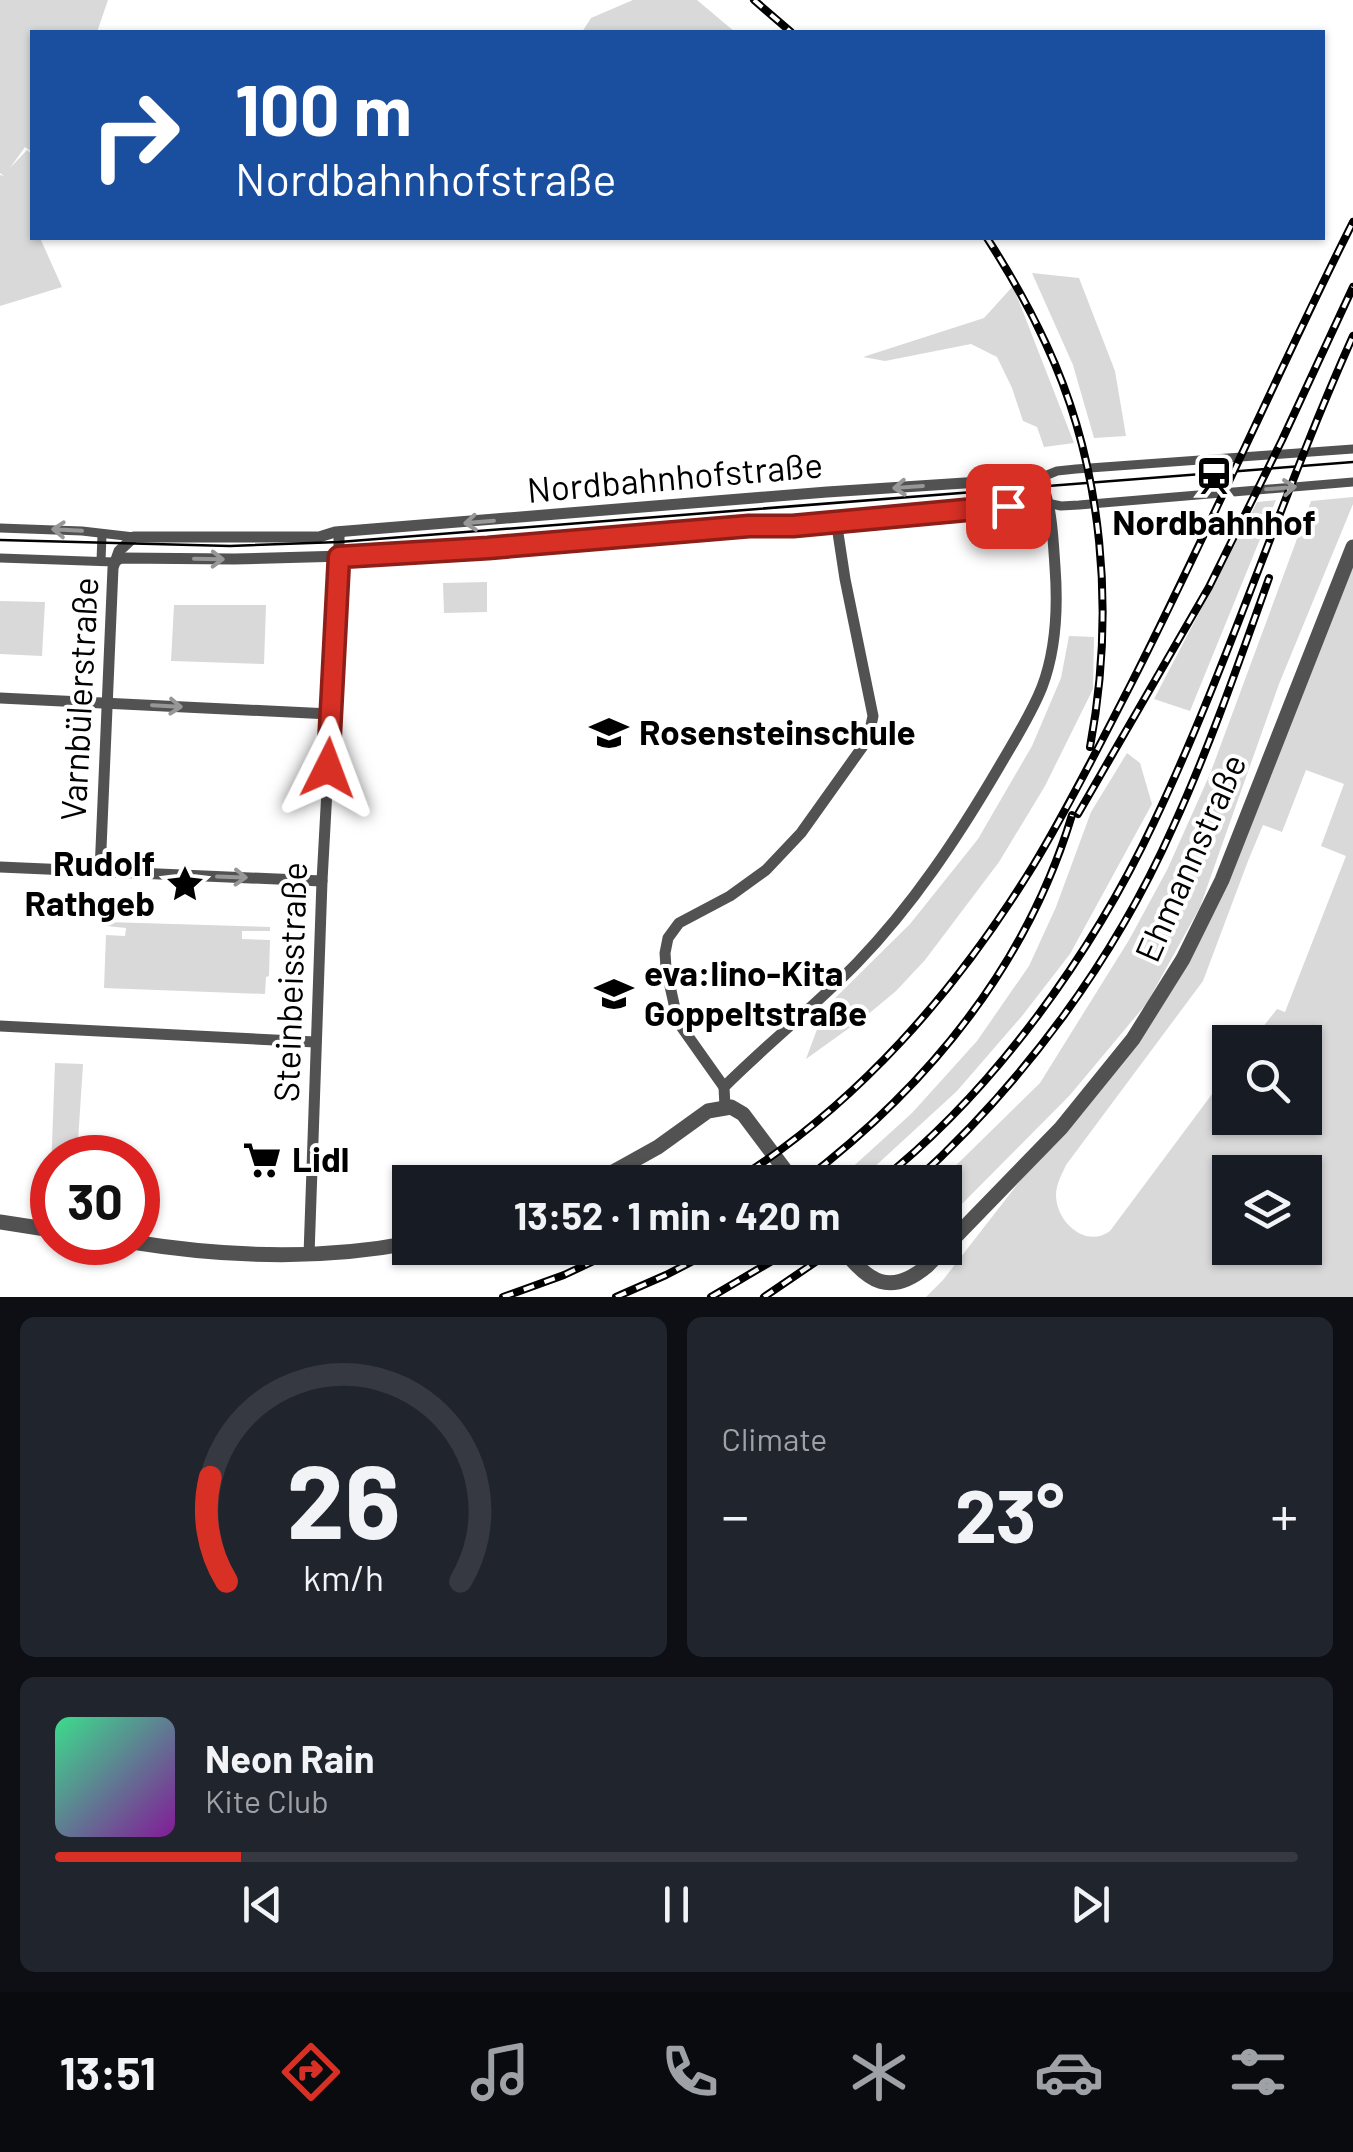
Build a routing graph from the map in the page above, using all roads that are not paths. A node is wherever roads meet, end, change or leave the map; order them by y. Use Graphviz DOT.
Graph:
graph roads {
  1 [pos="1353,448"];
  2 [pos="1040,478"];
  3 [pos="1353,482"];
  4 [pos="1047,503"];
  5 [pos="836,520"];
  6 [pos="0,528"];
  7 [pos="341,532"];
  8 [pos="102,534"];
  9 [pos="134,538"];
  10 [pos="1353,547"];
  11 [pos="339,557"];
  12 [pos="0,558"];
  13 [pos="108,562"];
  14 [pos="0,698"];
  15 [pos="106,703"];
  16 [pos="330,714"];
  17 [pos="0,867"];
  18 [pos="100,872"];
  19 [pos="322,880"];
  20 [pos="0,1026"];
  21 [pos="315,1042"];
  22 [pos="724,1087"];
  23 [pos="725,1107"];
  24 [pos="626,1165"];
  25 [pos="782,1165"];
  26 [pos="0,1222"];
  27 [pos="30,1227"];
  28 [pos="962,1230"];
  29 [pos="160,1246"];
  30 [pos="392,1246"];
  31 [pos="309,1255"];
  32 [pos="856,1265"];
  33 [pos="928,1265"];
  1 -- 2 [label="street, Nordbahnhofstraße"];
  2 -- 4 [label="street"];
  2 -- 7 [label="street, Nordbahnhofstraße, one-way"];
  4 -- 3 [label="street, Nordbahnhofstraße, one-way"];
  4 -- 5 [label="street, Nordbahnhofstraße"];
  4 -- 22 [label="street"];
  5 -- 11 [label="street, Nordbahnhofstraße"];
  5 -- 22 [label="street"];
  8 -- 6 [label="street, Nordbahnhofstraße, one-way"];
  7 -- 9 [label="street, Nordbahnhofstraße"];
  7 -- 11 [label="street, Steinbeisstraße"];
  8 -- 9 [label="street, Nordbahnhofstraße"];
  8 -- 13 [label="street"];
  9 -- 13 [label="street, Varnbülerstraße"];
  10 -- 28 [label="street, Ehmannstraße"];
  13 -- 11 [label="street, Nordbahnhofstraße, one-way"];
  11 -- 16 [label="street, Steinbeisstraße"];
  12 -- 13 [label="street, Nordbahnhofstraße"];
  13 -- 15 [label="street, Varnbülerstraße"];
  14 -- 15 [label="street"];
  15 -- 16 [label="street, one-way"];
  15 -- 18 [label="street, Varnbülerstraße"];
  16 -- 19 [label="street, Steinbeisstraße"];
  17 -- 18 [label="street"];
  18 -- 19 [label="street, one-way"];
  19 -- 21 [label="street, Steinbeisstraße"];
  20 -- 21 [label="street"];
  21 -- 31 [label="street, Steinbeisstraße"];
  22 -- 23 [label="street"];
  23 -- 24 [label="street"];
  23 -- 25 [label="street"];
  26 -- 27 [label="street"];
  29 -- 31 [label="street"];
  30 -- 31 [label="street"];
  32 -- 33 [label="street, Ehmannstraße"];
}
